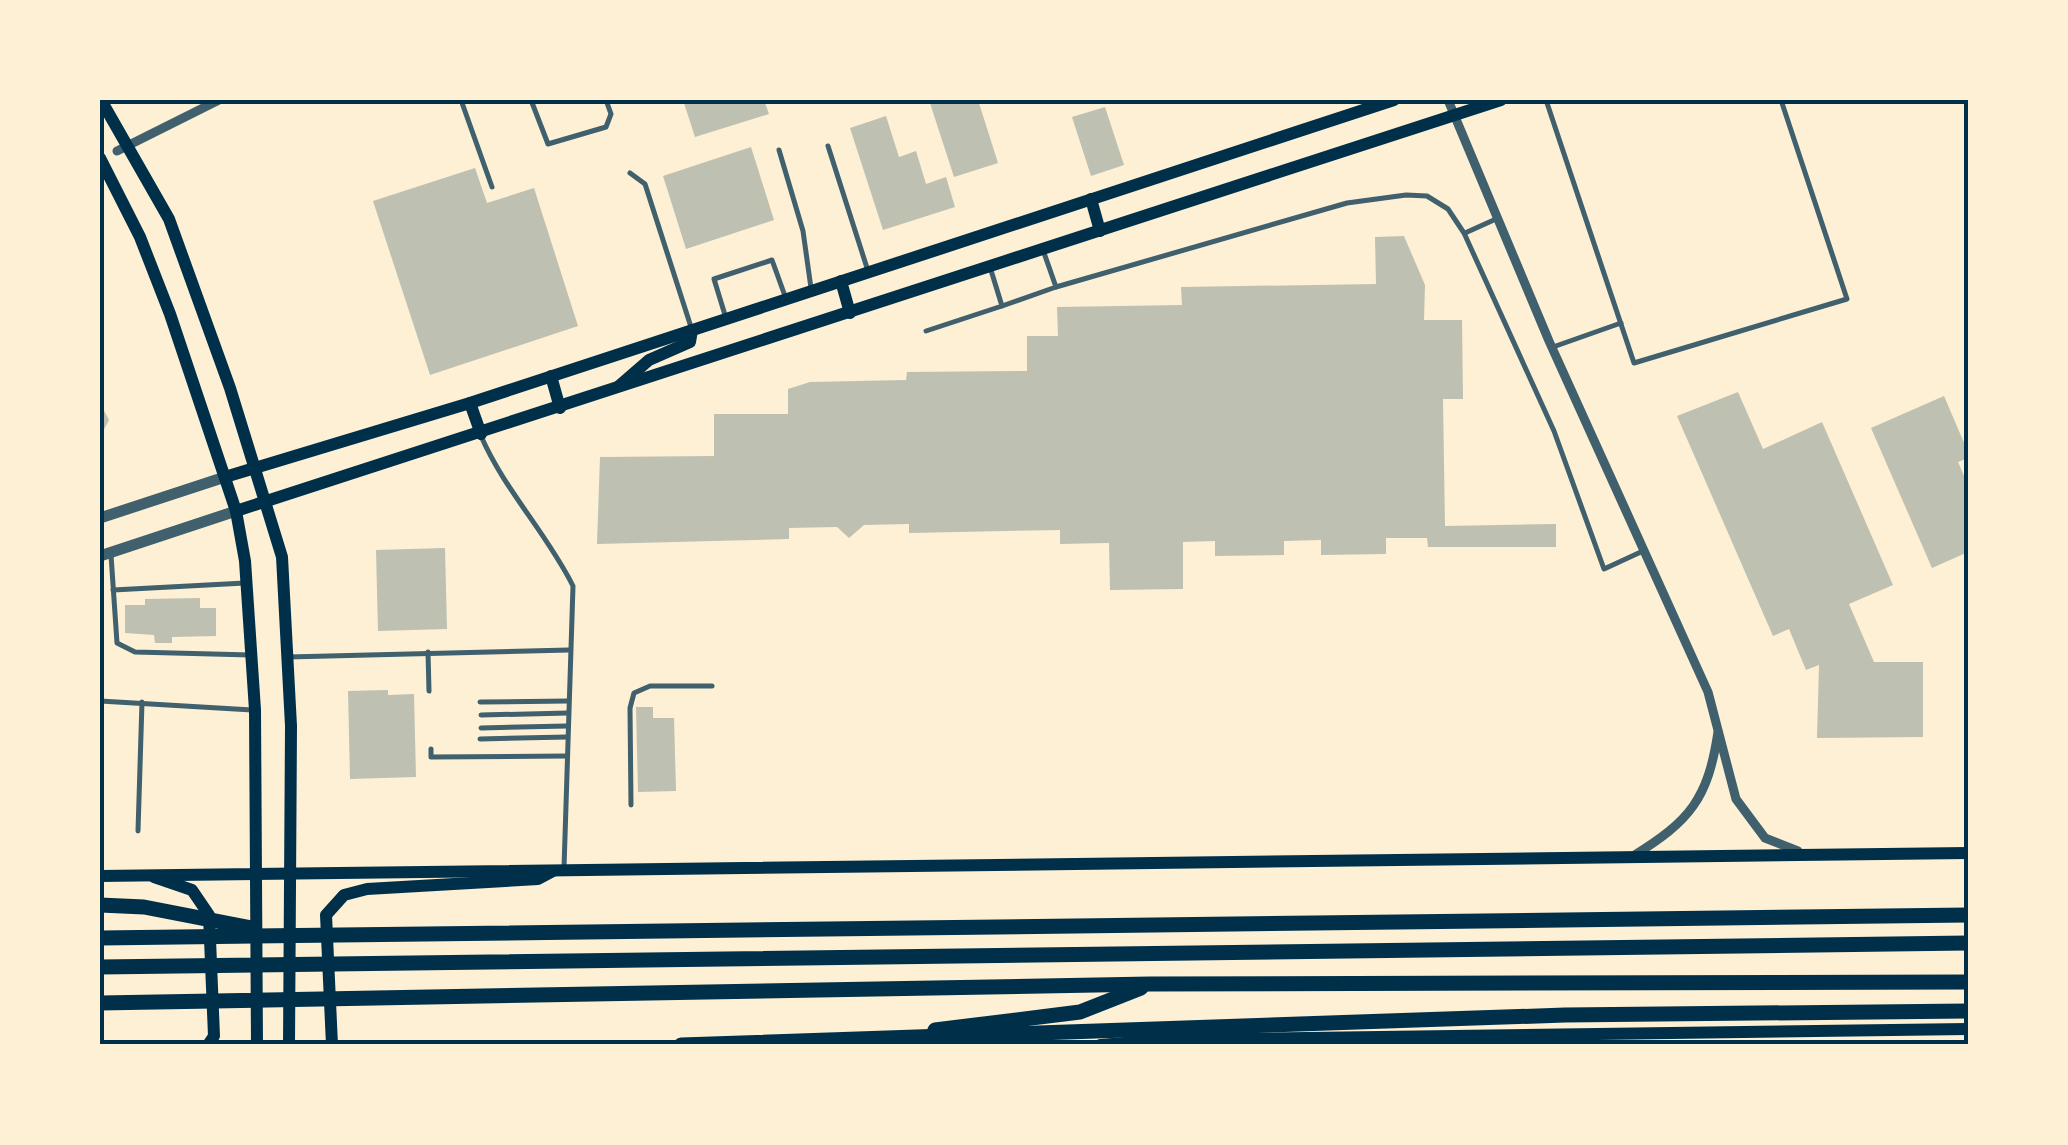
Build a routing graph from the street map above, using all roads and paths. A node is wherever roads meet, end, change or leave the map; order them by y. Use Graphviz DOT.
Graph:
graph roads {
  1 [pos="101,100"];
  2 [pos="219,100"];
  3 [pos="461,100"];
  4 [pos="531,100"];
  5 [pos="606,100"];
  6 [pos="1394,100"];
  7 [pos="1448,100"];
  8 [pos="1501,100"];
  9 [pos="1546,100"];
  10 [pos="1781,100"];
  11 [pos="1455,114"];
  12 [pos="828,146"];
  13 [pos="124,148"];
  14 [pos="778,150"];
  15 [pos="100,158"];
  16 [pos="630,173"];
  17 [pos="492,187"];
  18 [pos="1091,199"];
  19 [pos="1499,218"];
  20 [pos="1100,231"];
  21 [pos="1464,233"];
  22 [pos="1043,250"];
  23 [pos="990,267"];
  24 [pos="868,272"];
  25 [pos="841,281"];
  26 [pos="1056,287"];
  27 [pos="811,291"];
  28 [pos="786,299"];
  29 [pos="1002,306"];
  30 [pos="850,313"];
  31 [pos="726,319"];
  32 [pos="1621,323"];
  33 [pos="692,330"];
  34 [pos="926,331"];
  35 [pos="1552,348"];
  36 [pos="551,376"];
  37 [pos="613,391"];
  38 [pos="470,403"];
  39 [pos="560,408"];
  40 [pos="480,434"];
  41 [pos="257,468"];
  42 [pos="226,477"];
  43 [pos="266,500"];
  44 [pos="236,511"];
  45 [pos="100,518"];
  46 [pos="1643,552"];
  47 [pos="105,554"];
  48 [pos="249,582"];
  49 [pos="113,590"];
  50 [pos="569,650"];
  51 [pos="428,652"];
  52 [pos="252,655"];
  53 [pos="288,656"];
  54 [pos="712,686"];
  55 [pos="429,691"];
  56 [pos="100,701"];
  57 [pos="568,701"];
  58 [pos="142,702"];
  59 [pos="480,702"];
  60 [pos="255,710"];
  61 [pos="568,714"];
  62 [pos="481,715"];
  63 [pos="1719,724"];
  64 [pos="567,726"];
  65 [pos="482,728"];
  66 [pos="567,737"];
  67 [pos="480,739"];
  68 [pos="431,749"];
  69 [pos="567,756"];
  70 [pos="631,805"];
  71 [pos="138,831"];
  72 [pos="1968,853"];
  73 [pos="1811,855"];
  74 [pos="1631,858"];
  75 [pos="291,870"];
  76 [pos="258,871"];
  77 [pos="560,871"];
  78 [pos="138,873"];
  79 [pos="100,876"];
  80 [pos="100,905"];
  81 [pos="1968,914"];
  82 [pos="285,934"];
  83 [pos="100,938"];
  84 [pos="1968,943"];
  85 [pos="100,967"];
  86 [pos="1968,982"];
  87 [pos="1150,984"];
  88 [pos="100,1003"];
  89 [pos="1968,1010"];
  90 [pos="1968,1029"];
  91 [pos="1747,1030"];
  92 [pos="1368,1036"];
  93 [pos="208,1045"];
  94 [pos="257,1045"];
  95 [pos="289,1045"];
  96 [pos="332,1045"];
  97 [pos="682,1045"];
  98 [pos="822,1045"];
  99 [pos="1100,1045"];
  100 [pos="1356,1045"];
  101 [pos="1758,1045"];
  1 -- 13 [label="main road"];
  2 -- 13 [label="street"];
  3 -- 17 [label="lane"];
  4 -- 5 [label="lane"];
  6 -- 18 [label="main road"];
  7 -- 11 [label="street"];
  8 -- 11 [label="main road"];
  9 -- 32 [label="lane"];
  10 -- 32 [label="lane"];
  11 -- 19 [label="street"];
  11 -- 20 [label="main road"];
  12 -- 24 [label="lane"];
  13 -- 15 [label="lane"];
  13 -- 41 [label="main road"];
  14 -- 27 [label="lane"];
  15 -- 42 [label="main road"];
  16 -- 33 [label="lane"];
  18 -- 20 [label="main road"];
  18 -- 24 [label="main road"];
  19 -- 21 [label="lane"];
  19 -- 35 [label="street"];
  20 -- 22 [label="main road"];
  21 -- 26 [label="lane"];
  21 -- 46 [label="lane"];
  22 -- 23 [label="main road"];
  22 -- 26 [label="lane"];
  23 -- 29 [label="lane"];
  23 -- 30 [label="main road"];
  24 -- 25 [label="main road"];
  25 -- 27 [label="main road"];
  25 -- 30 [label="main road"];
  26 -- 29 [label="lane"];
  27 -- 28 [label="main road"];
  28 -- 31 [label="main road"];
  28 -- 31 [label="lane"];
  29 -- 34 [label="lane"];
  30 -- 37 [label="main road"];
  31 -- 33 [label="main road"];
  32 -- 35 [label="lane"];
  33 -- 36 [label="main road"];
  33 -- 37 [label="main road"];
  35 -- 46 [label="street"];
  36 -- 38 [label="main road"];
  36 -- 39 [label="main road"];
  37 -- 39 [label="main road"];
  38 -- 40 [label="main road"];
  38 -- 41 [label="main road"];
  39 -- 40 [label="main road"];
  40 -- 43 [label="main road"];
  40 -- 50 [label="lane"];
  41 -- 42 [label="main road"];
  41 -- 43 [label="main road"];
  42 -- 44 [label="main road"];
  42 -- 45 [label="street"];
  43 -- 44 [label="main road"];
  43 -- 53 [label="main road"];
  44 -- 47 [label="street"];
  44 -- 48 [label="main road"];
  46 -- 63 [label="street"];
  47 -- 49 [label="lane"];
  48 -- 49 [label="lane"];
  48 -- 52 [label="main road"];
  49 -- 52 [label="lane"];
  50 -- 51 [label="lane"];
  50 -- 57 [label="lane"];
  51 -- 53 [label="lane"];
  51 -- 55 [label="lane"];
  52 -- 60 [label="main road"];
  53 -- 75 [label="main road"];
  54 -- 70 [label="lane"];
  56 -- 58 [label="lane"];
  57 -- 59 [label="lane"];
  57 -- 61 [label="lane"];
  58 -- 60 [label="lane"];
  58 -- 71 [label="lane"];
  60 -- 76 [label="main road"];
  61 -- 62 [label="lane"];
  61 -- 64 [label="lane"];
  63 -- 73 [label="street"];
  63 -- 74 [label="street"];
  64 -- 65 [label="lane"];
  64 -- 66 [label="lane"];
  66 -- 67 [label="lane"];
  66 -- 69 [label="lane"];
  68 -- 69 [label="lane"];
  69 -- 77 [label="lane"];
  72 -- 73 [label="main road"];
  73 -- 74 [label="main road"];
  74 -- 77 [label="main road"];
  75 -- 76 [label="main road"];
  75 -- 77 [label="main road"];
  75 -- 95 [label="main road"];
  76 -- 78 [label="main road"];
  76 -- 94 [label="main road"];
  77 -- 96 [label="main road"];
  78 -- 79 [label="main road"];
  78 -- 93 [label="main road"];
  80 -- 82 [label="highway"];
  81 -- 82 [label="highway"];
  82 -- 83 [label="highway"];
  84 -- 85 [label="highway"];
  86 -- 87 [label="highway"];
  87 -- 88 [label="highway"];
  87 -- 98 [label="highway"];
  89 -- 97 [label="highway"];
  90 -- 91 [label="main road"];
  91 -- 92 [label="main road"];
  91 -- 101 [label="street"];
  92 -- 99 [label="main road"];
  92 -- 100 [label="street"];
}
